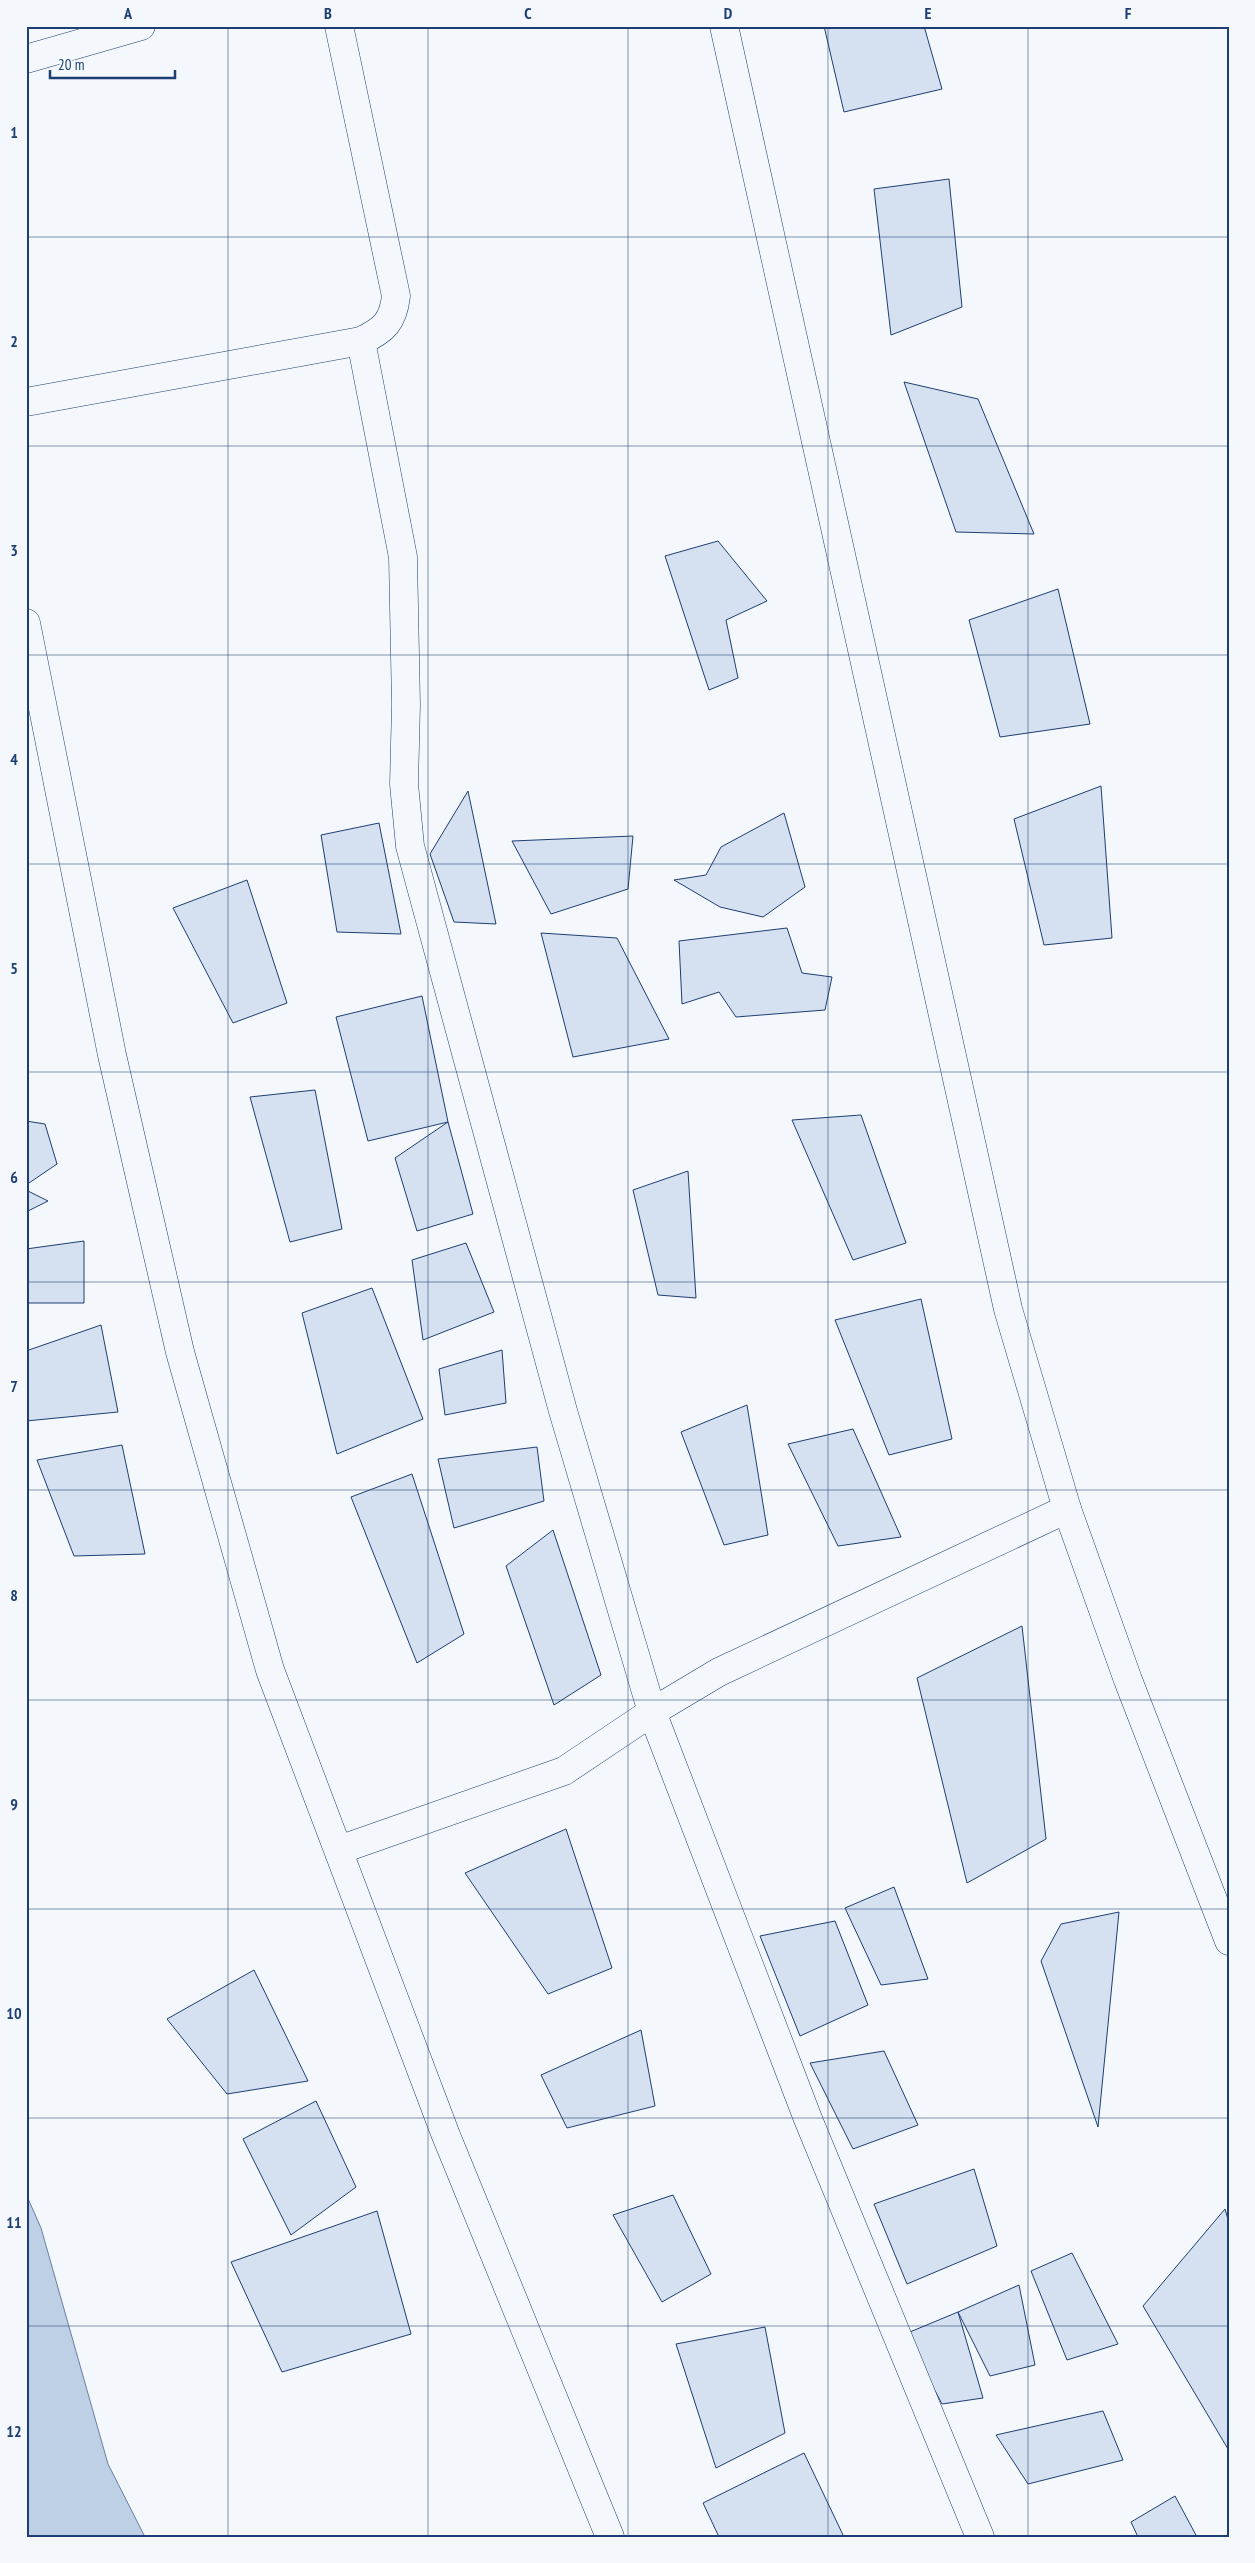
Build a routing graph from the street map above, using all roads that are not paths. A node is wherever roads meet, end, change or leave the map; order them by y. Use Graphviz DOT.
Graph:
graph roads {
  1 [pos="141,26"];
  2 [pos="339,26"];
  3 [pos="724,26"];
  4 [pos="26,59"];
  5 [pos="361,341"];
  6 [pos="26,402"];
  7 [pos="26,623"];
  8 [pos="1067,1509"];
  9 [pos="652,1712"];
  10 [pos="339,1850"];
  11 [pos="1229,1941"];
  12 [pos="610,2537"];
  13 [pos="980,2537"];
  1 -- 4 [label="main road"];
  2 -- 5 [label="main road"];
  3 -- 8 [label="main road"];
  5 -- 6 [label="main road"];
  5 -- 9 [label="main road"];
  7 -- 10 [label="main road"];
  8 -- 9 [label="main road"];
  8 -- 11 [label="main road"];
  9 -- 10 [label="main road"];
  9 -- 13 [label="main road"];
  10 -- 12 [label="main road"];
}
